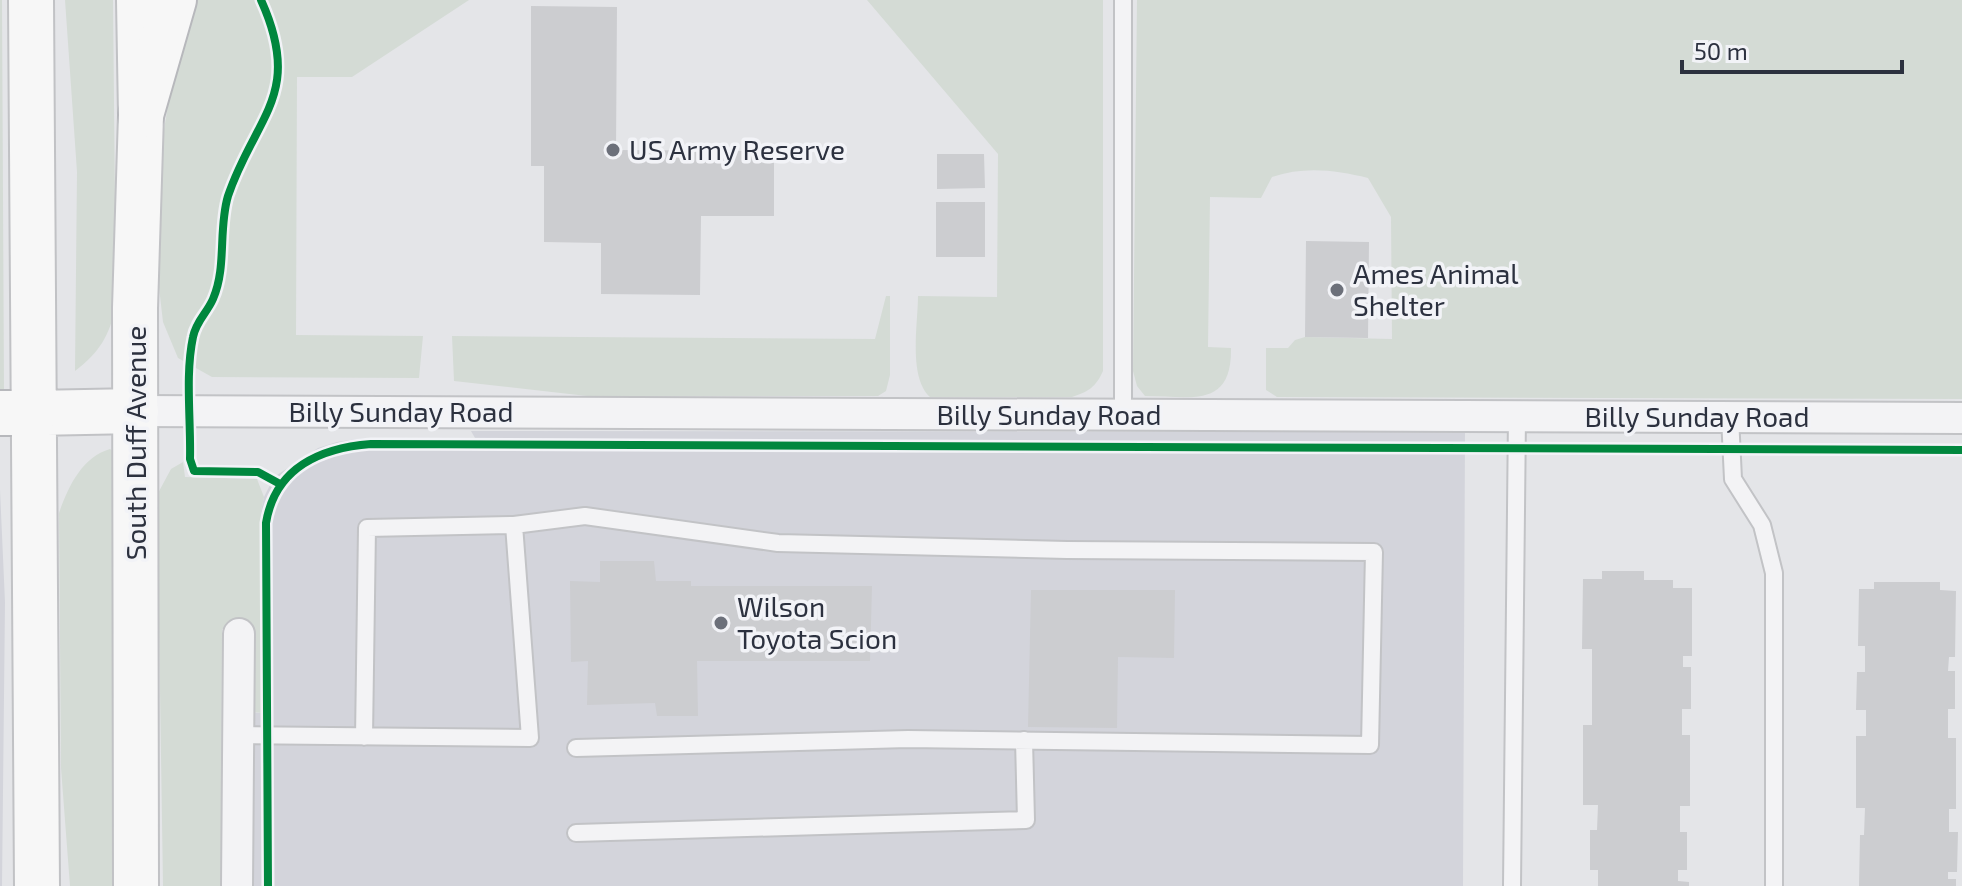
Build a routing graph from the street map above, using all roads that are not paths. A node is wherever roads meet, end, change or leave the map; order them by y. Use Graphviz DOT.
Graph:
graph roads {
  1 [pos="31,0"];
  2 [pos="139,0"];
  3 [pos="174,0"];
  4 [pos="1123,0"];
  5 [pos="141,115"];
  6 [pos="136,411"];
  7 [pos="17,413"];
  8 [pos="1123,415"];
  9 [pos="1517,416"];
  10 [pos="1730,417"];
  11 [pos="1962,418"];
  12 [pos="514,525"];
  13 [pos="239,634"];
  14 [pos="236,735"];
  15 [pos="364,737"];
  16 [pos="1024,740"];
  17 [pos="576,748"];
  18 [pos="576,833"];
  19 [pos="37,886"];
  20 [pos="136,886"];
  21 [pos="237,886"];
  22 [pos="1512,886"];
  23 [pos="1774,886"];
  1 -- 7 [label="main road"];
  2 -- 5 [label="main road, South Duff Avenue"];
  3 -- 5 [label="main road"];
  4 -- 8 [label="lane"];
  5 -- 6 [label="main road, South Duff Avenue"];
  6 -- 7 [label="main road"];
  6 -- 8 [label="street, Billy Sunday Road"];
  6 -- 20 [label="main road, South Duff Avenue"];
  7 -- 19 [label="main road"];
  8 -- 9 [label="street, Billy Sunday Road"];
  9 -- 10 [label="street, Billy Sunday Road"];
  9 -- 22 [label="lane"];
  10 -- 11 [label="street, Billy Sunday Road"];
  10 -- 23 [label="lane"];
  12 -- 15 [label="lane"];
  12 -- 15 [label="lane"];
  12 -- 16 [label="lane"];
  13 -- 14 [label="street"];
  14 -- 15 [label="lane"];
  14 -- 21 [label="street"];
  16 -- 17 [label="lane"];
  16 -- 18 [label="lane"];
}
